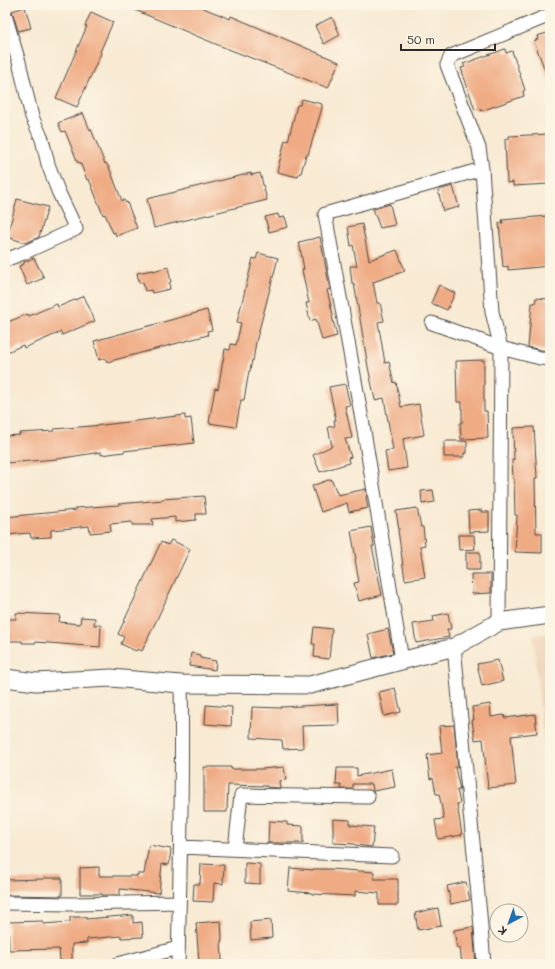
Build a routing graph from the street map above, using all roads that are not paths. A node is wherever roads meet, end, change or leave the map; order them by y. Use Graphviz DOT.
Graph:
graph roads {
  1 [pos="5,15"];
  2 [pos="550,15"];
  3 [pos="482,169"];
  4 [pos="5,260"];
  5 [pos="432,322"];
  6 [pos="501,348"];
  7 [pos="550,359"];
  8 [pos="550,615"];
  9 [pos="499,622"];
  10 [pos="454,647"];
  11 [pos="402,660"];
  12 [pos="5,678"];
  13 [pos="181,684"];
  14 [pos="368,797"];
  15 [pos="180,847"];
  16 [pos="235,849"];
  17 [pos="392,856"];
  18 [pos="179,902"];
  19 [pos="5,903"];
  20 [pos="178,948"];
  21 [pos="118,964"];
  22 [pos="178,964"];
  23 [pos="484,964"];
  1 -- 4 [label="street"];
  2 -- 3 [label="street"];
  3 -- 6 [label="street"];
  3 -- 11 [label="street"];
  5 -- 6 [label="street"];
  6 -- 7 [label="street"];
  6 -- 9 [label="street"];
  8 -- 9 [label="street"];
  9 -- 10 [label="street"];
  10 -- 11 [label="street"];
  10 -- 23 [label="street"];
  11 -- 13 [label="street"];
  12 -- 13 [label="street"];
  13 -- 15 [label="street"];
  14 -- 16 [label="street"];
  15 -- 16 [label="street"];
  15 -- 18 [label="street"];
  16 -- 17 [label="street"];
  18 -- 19 [label="street"];
  18 -- 20 [label="street"];
  20 -- 21 [label="street"];
  20 -- 22 [label="street"];
}
